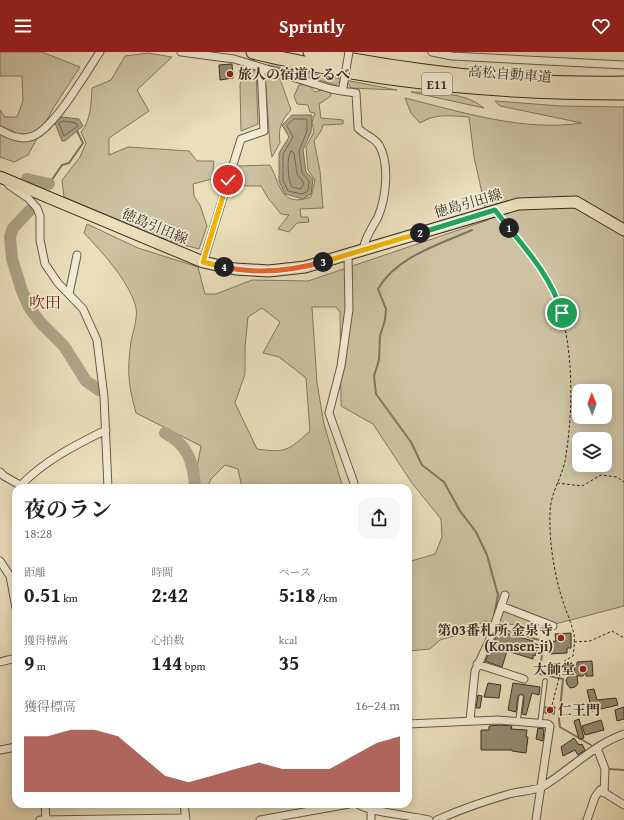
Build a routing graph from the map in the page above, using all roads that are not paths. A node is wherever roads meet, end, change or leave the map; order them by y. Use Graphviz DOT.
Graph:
graph roads {
  1 [pos="100,52"];
  2 [pos="181,52"];
  3 [pos="253,52"];
  4 [pos="310,52"];
  5 [pos="349,52"];
  6 [pos="432,52"];
  7 [pos="624,65"];
  8 [pos="261,68"];
  9 [pos="624,82"];
  10 [pos="342,89"];
  11 [pos="490,89"];
  12 [pos="624,94"];
  13 [pos="624,98"];
  14 [pos="0,130"];
  15 [pos="4,179"];
  16 [pos="624,230"];
  17 [pos="363,250"];
  18 [pos="77,255"];
  19 [pos="348,255"];
  20 [pos="203,262"];
  21 [pos="69,294"];
  22 [pos="106,430"];
  23 [pos="1,476"];
  24 [pos="16,484"];
  25 [pos="25,484"];
  26 [pos="108,484"];
  27 [pos="354,484"];
  28 [pos="0,561"];
  29 [pos="12,587"];
  30 [pos="505,595"];
  31 [pos="501,606"];
  32 [pos="553,626"];
  33 [pos="12,659"];
  34 [pos="0,662"];
  35 [pos="477,664"];
  36 [pos="524,679"];
  37 [pos="545,681"];
  38 [pos="521,697"];
  39 [pos="470,720"];
  40 [pos="518,721"];
  41 [pos="540,723"];
  42 [pos="412,724"];
  43 [pos="624,734"];
  44 [pos="12,748"];
  45 [pos="597,748"];
  46 [pos="0,750"];
  47 [pos="541,787"];
  48 [pos="604,793"];
  49 [pos="624,805"];
  50 [pos="45,808"];
  51 [pos="184,808"];
  52 [pos="327,808"];
  53 [pos="365,808"];
  54 [pos="371,811"];
  55 [pos="44,820"];
  56 [pos="186,820"];
  57 [pos="260,820"];
  58 [pos="371,820"];
  59 [pos="429,820"];
  60 [pos="437,820"];
  61 [pos="536,820"];
  62 [pos="587,820"];
  1 -- 14 [label="street"];
  2 -- 8 [label="street"];
  3 -- 11 [label="highway, 高松自動車道 / E11"];
  4 -- 9 [label="highway, 高松自動車道 / E11"];
  5 -- 10 [label="street, bridge"];
  6 -- 7 [label="street"];
  8 -- 10 [label="street"];
  8 -- 20 [label="street"];
  10 -- 17 [label="street"];
  11 -- 12 [label="highway, 高松自動車道 / E11"];
  11 -- 13 [label="highway"];
  15 -- 20 [label="main road, 徳島引田線"];
  15 -- 21 [label="street"];
  16 -- 17 [label="main road, 徳島引田線"];
  17 -- 19 [label="main road, 徳島引田線"];
  18 -- 21 [label="street"];
  19 -- 20 [label="main road, 徳島引田線"];
  19 -- 27 [label="street"];
  21 -- 22 [label="street"];
  22 -- 25 [label="street"];
  22 -- 26 [label="street"];
  23 -- 24 [label="street"];
  28 -- 29 [label="street"];
  30 -- 31 [label="street"];
  31 -- 32 [label="street"];
  31 -- 35 [label="street"];
  33 -- 34 [label="street"];
  35 -- 36 [label="street"];
  35 -- 39 [label="street"];
  37 -- 41 [label="lane"];
  38 -- 40 [label="lane"];
  39 -- 40 [label="street"];
  39 -- 42 [label="street"];
  40 -- 41 [label="street"];
  41 -- 47 [label="street"];
  43 -- 45 [label="street"];
  44 -- 46 [label="street"];
  45 -- 47 [label="street"];
  45 -- 48 [label="street"];
  47 -- 60 [label="street"];
  47 -- 61 [label="street"];
  48 -- 49 [label="street"];
  48 -- 62 [label="street"];
  50 -- 55 [label="street"];
  51 -- 56 [label="street"];
  52 -- 57 [label="street"];
  53 -- 54 [label="street"];
  54 -- 58 [label="street"];
  54 -- 59 [label="street"];
  55 -- 56 [label="street"];
}
